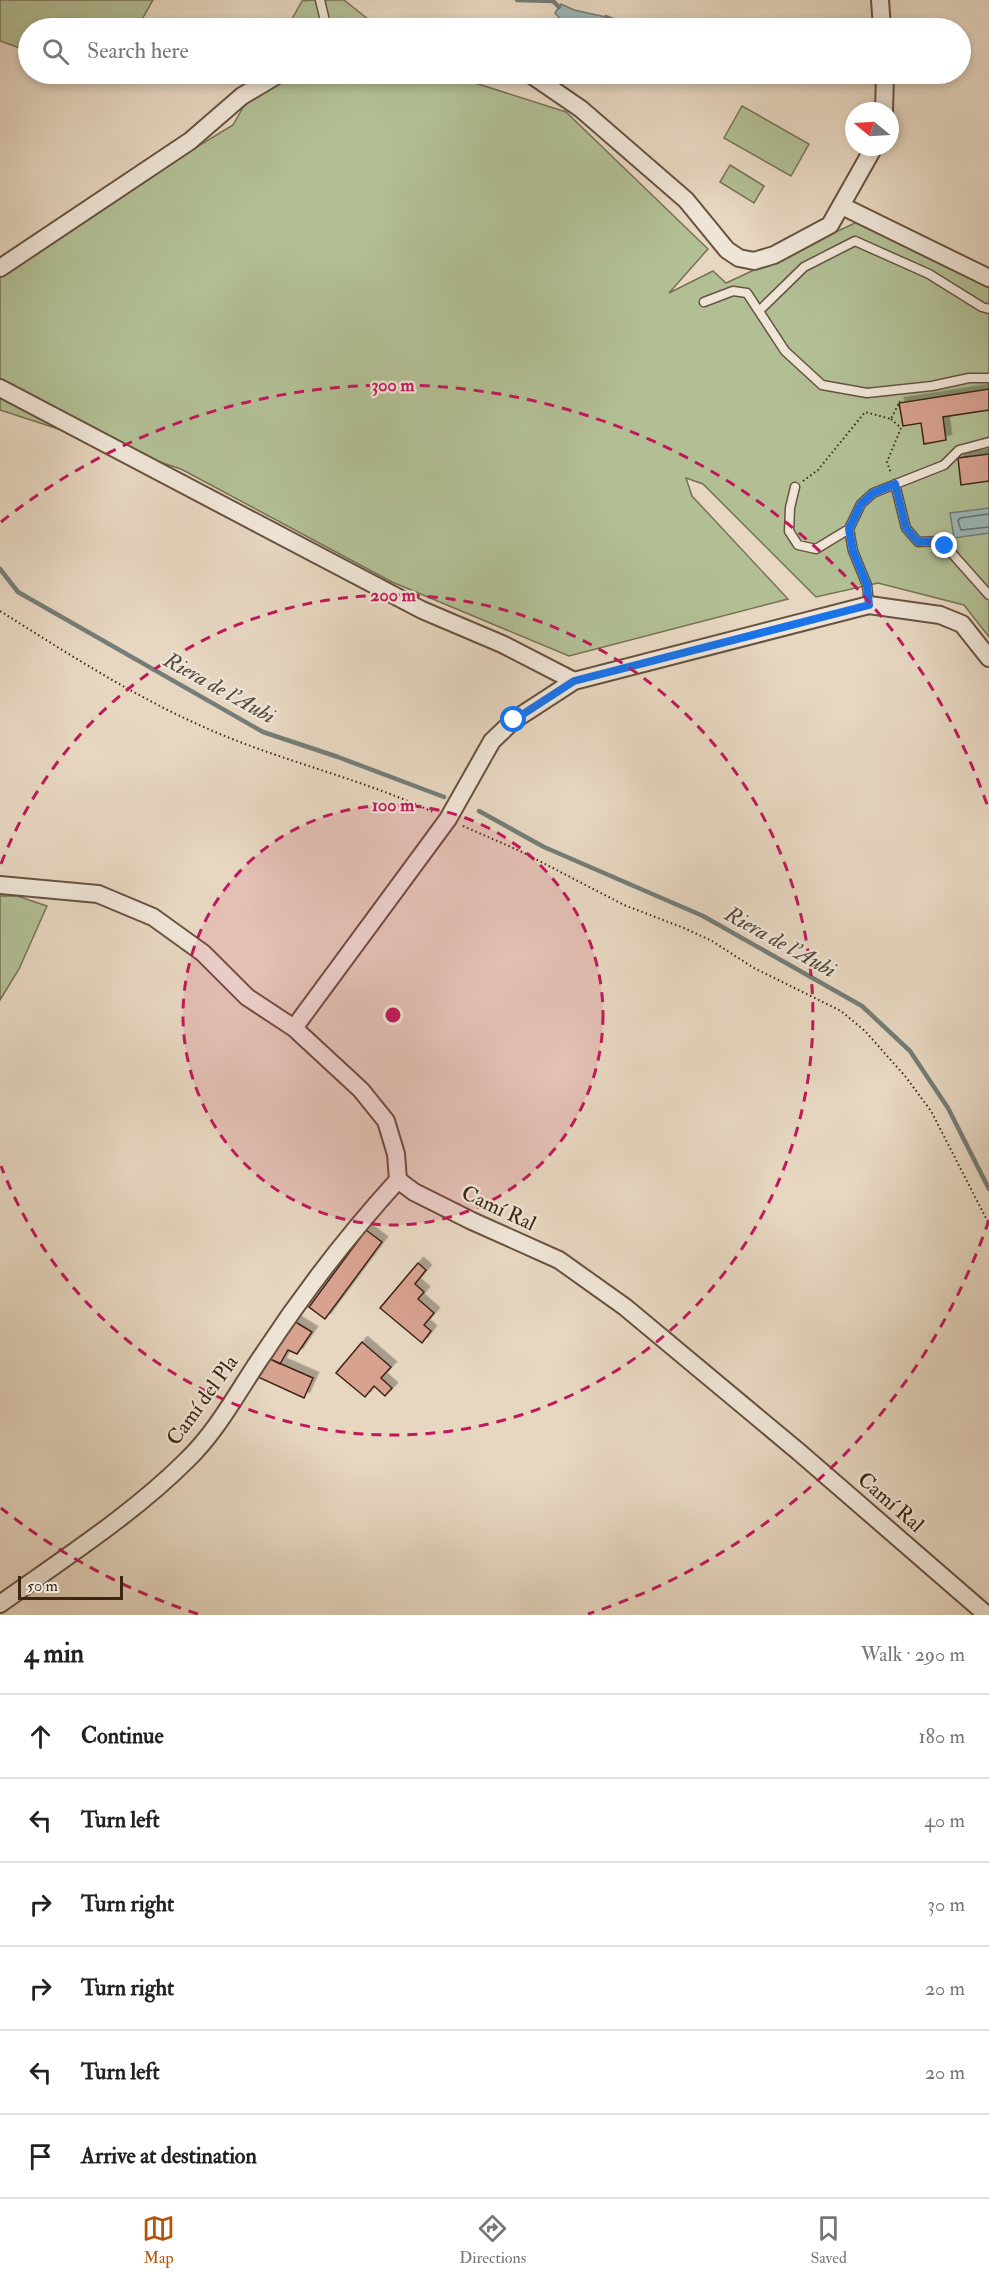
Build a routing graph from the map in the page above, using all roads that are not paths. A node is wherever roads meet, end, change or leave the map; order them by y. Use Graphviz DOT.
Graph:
graph roads {
  1 [pos="320,0"];
  2 [pos="880,0"];
  3 [pos="324,18"];
  4 [pos="881,18"];
  5 [pos="262,84"];
  6 [pos="545,84"];
  7 [pos="885,84"];
  8 [pos="884,102"];
  9 [pos="869,156"];
  10 [pos="842,206"];
  11 [pos="0,268"];
  12 [pos="989,279"];
  13 [pos="704,302"];
  14 [pos="989,309"];
  15 [pos="760,310"];
  16 [pos="989,378"];
  17 [pos="0,388"];
  18 [pos="989,442"];
  19 [pos="895,484"];
  20 [pos="795,486"];
  21 [pos="849,529"];
  22 [pos="989,595"];
  23 [pos="869,605"];
  24 [pos="989,657"];
  25 [pos="574,681"];
  26 [pos="0,885"];
  27 [pos="294,1028"];
  28 [pos="398,1180"];
  29 [pos="0,1604"];
  30 [pos="987,1615"];
  1 -- 3 [label="lane"];
  2 -- 4 [label="street"];
  5 -- 11 [label="street"];
  6 -- 10 [label="street"];
  7 -- 8 [label="street"];
  9 -- 10 [label="street"];
  10 -- 12 [label="street"];
  13 -- 15 [label="lane"];
  14 -- 15 [label="lane"];
  15 -- 16 [label="lane"];
  17 -- 25 [label="street"];
  18 -- 19 [label="lane"];
  19 -- 21 [label="lane"];
  19 -- 22 [label="lane"];
  20 -- 21 [label="lane"];
  21 -- 23 [label="lane"];
  23 -- 24 [label="street"];
  23 -- 25 [label="street"];
  25 -- 27 [label="street"];
  26 -- 27 [label="street"];
  27 -- 28 [label="street"];
  28 -- 29 [label="street, Camí del Pla"];
  28 -- 30 [label="street, Camí Ral"];
}
